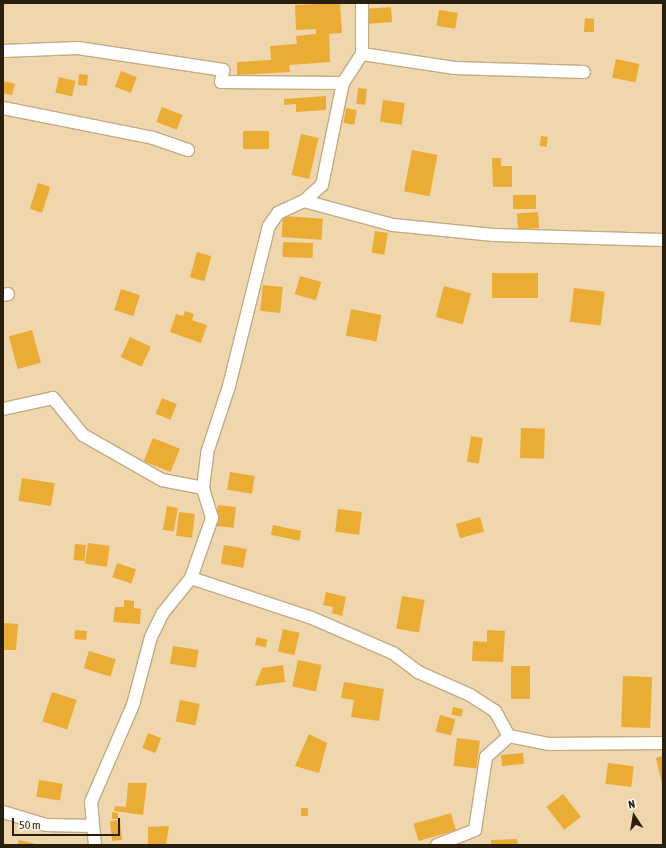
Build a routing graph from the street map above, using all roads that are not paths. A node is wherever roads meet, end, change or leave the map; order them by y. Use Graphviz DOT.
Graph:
graph roads {
  1 [pos="362,3"];
  2 [pos="3,51"];
  3 [pos="362,54"];
  4 [pos="584,72"];
  5 [pos="342,83"];
  6 [pos="3,108"];
  7 [pos="188,150"];
  8 [pos="304,201"];
  9 [pos="663,240"];
  10 [pos="3,409"];
  11 [pos="203,488"];
  12 [pos="191,578"];
  13 [pos="509,736"];
  14 [pos="663,743"];
  15 [pos="3,812"];
  16 [pos="93,826"];
  17 [pos="95,845"];
  18 [pos="437,845"];
  1 -- 3 [label="street"];
  2 -- 5 [label="street"];
  3 -- 4 [label="street"];
  3 -- 5 [label="street"];
  5 -- 8 [label="street"];
  6 -- 7 [label="street"];
  8 -- 9 [label="street"];
  8 -- 11 [label="street"];
  10 -- 11 [label="street"];
  11 -- 12 [label="street"];
  12 -- 13 [label="street"];
  12 -- 16 [label="street"];
  13 -- 14 [label="street"];
  13 -- 18 [label="street"];
  15 -- 16 [label="street"];
  16 -- 17 [label="street"];
}
